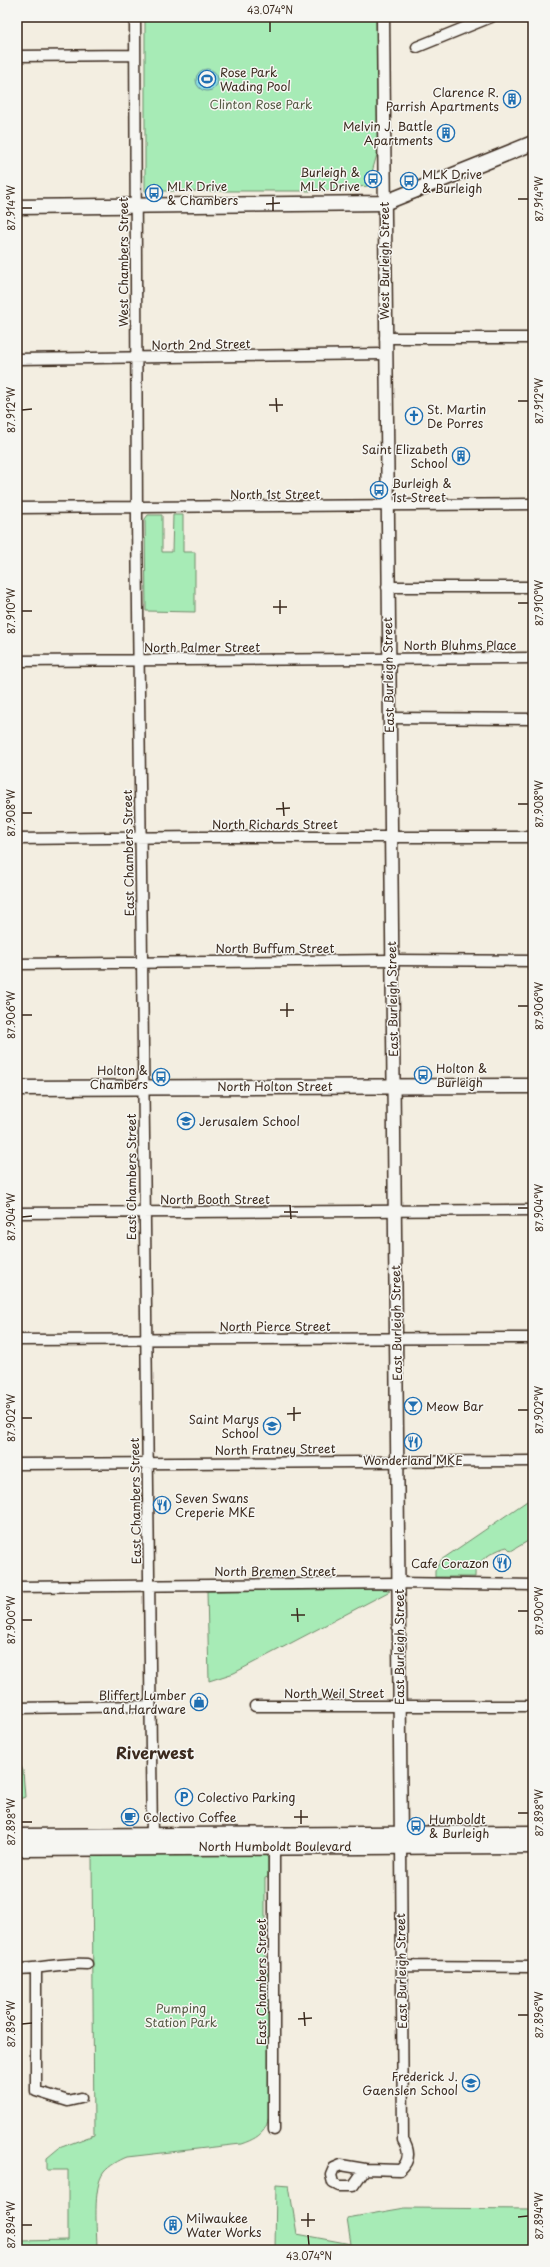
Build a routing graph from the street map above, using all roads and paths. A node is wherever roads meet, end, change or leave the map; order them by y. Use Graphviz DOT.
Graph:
graph roads {
  1 [pos="135,17"];
  2 [pos="383,17"];
  3 [pos="491,17"];
  4 [pos="417,47"];
  5 [pos="135,55"];
  6 [pos="17,56"];
  7 [pos="533,143"];
  8 [pos="384,203"];
  9 [pos="17,207"];
  10 [pos="135,207"];
  11 [pos="385,338"];
  12 [pos="533,338"];
  13 [pos="385,354"];
  14 [pos="136,358"];
  15 [pos="17,359"];
  16 [pos="533,504"];
  17 [pos="386,505"];
  18 [pos="137,507"];
  19 [pos="17,508"];
  20 [pos="387,587"];
  21 [pos="533,587"];
  22 [pos="388,658"];
  23 [pos="533,658"];
  24 [pos="138,660"];
  25 [pos="17,661"];
  26 [pos="389,718"];
  27 [pos="533,719"];
  28 [pos="390,836"];
  29 [pos="141,837"];
  30 [pos="533,837"];
  31 [pos="17,839"];
  32 [pos="392,960"];
  33 [pos="533,961"];
  34 [pos="142,962"];
  35 [pos="17,964"];
  36 [pos="143,1086"];
  37 [pos="393,1086"];
  38 [pos="533,1086"];
  39 [pos="17,1088"];
  40 [pos="533,1210"];
  41 [pos="395,1211"];
  42 [pos="144,1212"];
  43 [pos="17,1213"];
  44 [pos="396,1337"];
  45 [pos="533,1338"];
  46 [pos="146,1339"];
  47 [pos="17,1340"];
  48 [pos="398,1461"];
  49 [pos="533,1461"];
  50 [pos="148,1463"];
  51 [pos="17,1464"];
  52 [pos="399,1583"];
  53 [pos="149,1585"];
  54 [pos="533,1585"];
  55 [pos="17,1587"];
  56 [pos="150,1706"];
  57 [pos="255,1706"];
  58 [pos="399,1706"];
  59 [pos="533,1706"];
  60 [pos="17,1708"];
  61 [pos="533,1834"];
  62 [pos="17,1836"];
  63 [pos="401,1839"];
  64 [pos="274,1840"];
  65 [pos="152,1841"];
  66 [pos="533,1846"];
  67 [pos="17,1848"];
  68 [pos="87,1964"];
  69 [pos="402,1966"];
  70 [pos="533,1966"];
  71 [pos="17,1969"];
  72 [pos="36,1969"];
  73 [pos="81,2098"];
  74 [pos="274,2130"];
  75 [pos="365,2169"];
  1 -- 5 [label="street, West Chambers Street"];
  2 -- 8 [label="street, West Burleigh Street"];
  3 -- 4 [label="street"];
  5 -- 6 [label="street"];
  5 -- 10 [label="street, West Chambers Street"];
  7 -- 8 [label="main road"];
  8 -- 10 [label="main road"];
  8 -- 11 [label="street, West Burleigh Street"];
  9 -- 10 [label="main road"];
  10 -- 14 [label="street, West Chambers Street"];
  11 -- 12 [label="street"];
  11 -- 13 [label="street, West Burleigh Street"];
  13 -- 14 [label="street, North 2nd Street"];
  13 -- 17 [label="street, West Burleigh Street"];
  14 -- 15 [label="street, North 2nd Street"];
  14 -- 18 [label="street, West Chambers Street"];
  16 -- 17 [label="street, North 1st Street"];
  17 -- 18 [label="street, North 1st Street"];
  17 -- 20 [label="street, East Burleigh Street"];
  18 -- 19 [label="street, North 1st Street"];
  18 -- 24 [label="street, East Chambers Street"];
  20 -- 21 [label="street"];
  20 -- 22 [label="street, East Burleigh Street"];
  22 -- 23 [label="street, North Bluhms Place"];
  22 -- 24 [label="street, North Palmer Street"];
  22 -- 26 [label="street, East Burleigh Street"];
  24 -- 25 [label="street, North Palmer Street"];
  24 -- 29 [label="street, East Chambers Street"];
  26 -- 27 [label="street"];
  26 -- 28 [label="street, East Burleigh Street"];
  28 -- 29 [label="street, North Richards Street"];
  28 -- 30 [label="street, North Richards Street"];
  28 -- 32 [label="street, East Burleigh Street"];
  29 -- 31 [label="street, North Richards Street"];
  29 -- 34 [label="street, East Chambers Street"];
  32 -- 33 [label="street, North Buffum Street"];
  32 -- 34 [label="street, North Buffum Street"];
  32 -- 37 [label="street, East Burleigh Street"];
  34 -- 35 [label="street, North Buffum Street"];
  34 -- 36 [label="street, East Chambers Street"];
  36 -- 37 [label="main road, North Holton Street"];
  36 -- 39 [label="main road, North Holton Street"];
  36 -- 42 [label="street, East Chambers Street"];
  37 -- 38 [label="main road, North Holton Street"];
  37 -- 41 [label="street, East Burleigh Street"];
  40 -- 41 [label="street, North Booth Street"];
  41 -- 42 [label="street, North Booth Street"];
  41 -- 44 [label="street, East Burleigh Street"];
  42 -- 43 [label="street, North Booth Street"];
  42 -- 46 [label="street, East Chambers Street"];
  44 -- 45 [label="street, North Pierce Street"];
  44 -- 46 [label="street, North Pierce Street"];
  44 -- 48 [label="street, East Burleigh Street"];
  46 -- 47 [label="street, North Pierce Street"];
  46 -- 50 [label="street, East Chambers Street"];
  48 -- 49 [label="street, North Fratney Street"];
  48 -- 50 [label="street, North Fratney Street"];
  48 -- 52 [label="street, East Burleigh Street"];
  50 -- 51 [label="street, North Fratney Street"];
  50 -- 53 [label="street, East Chambers Street"];
  52 -- 53 [label="street, North Bremen Street"];
  52 -- 54 [label="street, North Bremen Street"];
  52 -- 58 [label="street, East Burleigh Street"];
  53 -- 55 [label="street, North Bremen Street"];
  53 -- 56 [label="street, East Chambers Street"];
  56 -- 60 [label="street"];
  56 -- 65 [label="street, East Chambers Street"];
  57 -- 58 [label="street, North Weil Street"];
  58 -- 59 [label="street, North Weil Street"];
  58 -- 63 [label="street, East Burleigh Street"];
  61 -- 63 [label="main road, North Humboldt Boulevard"];
  62 -- 65 [label="main road, North Humboldt Boulevard"];
  63 -- 64 [label="main road, North Humboldt Boulevard"];
  63 -- 66 [label="main road, North Humboldt Boulevard"];
  63 -- 69 [label="street, East Burleigh Street"];
  64 -- 65 [label="main road, North Humboldt Boulevard"];
  64 -- 74 [label="street, East Chambers Street"];
  65 -- 67 [label="main road, North Humboldt Boulevard"];
  68 -- 72 [label="street"];
  69 -- 70 [label="street"];
  69 -- 75 [label="street, East Burleigh Street"];
  71 -- 72 [label="street"];
  72 -- 73 [label="street"];
}
